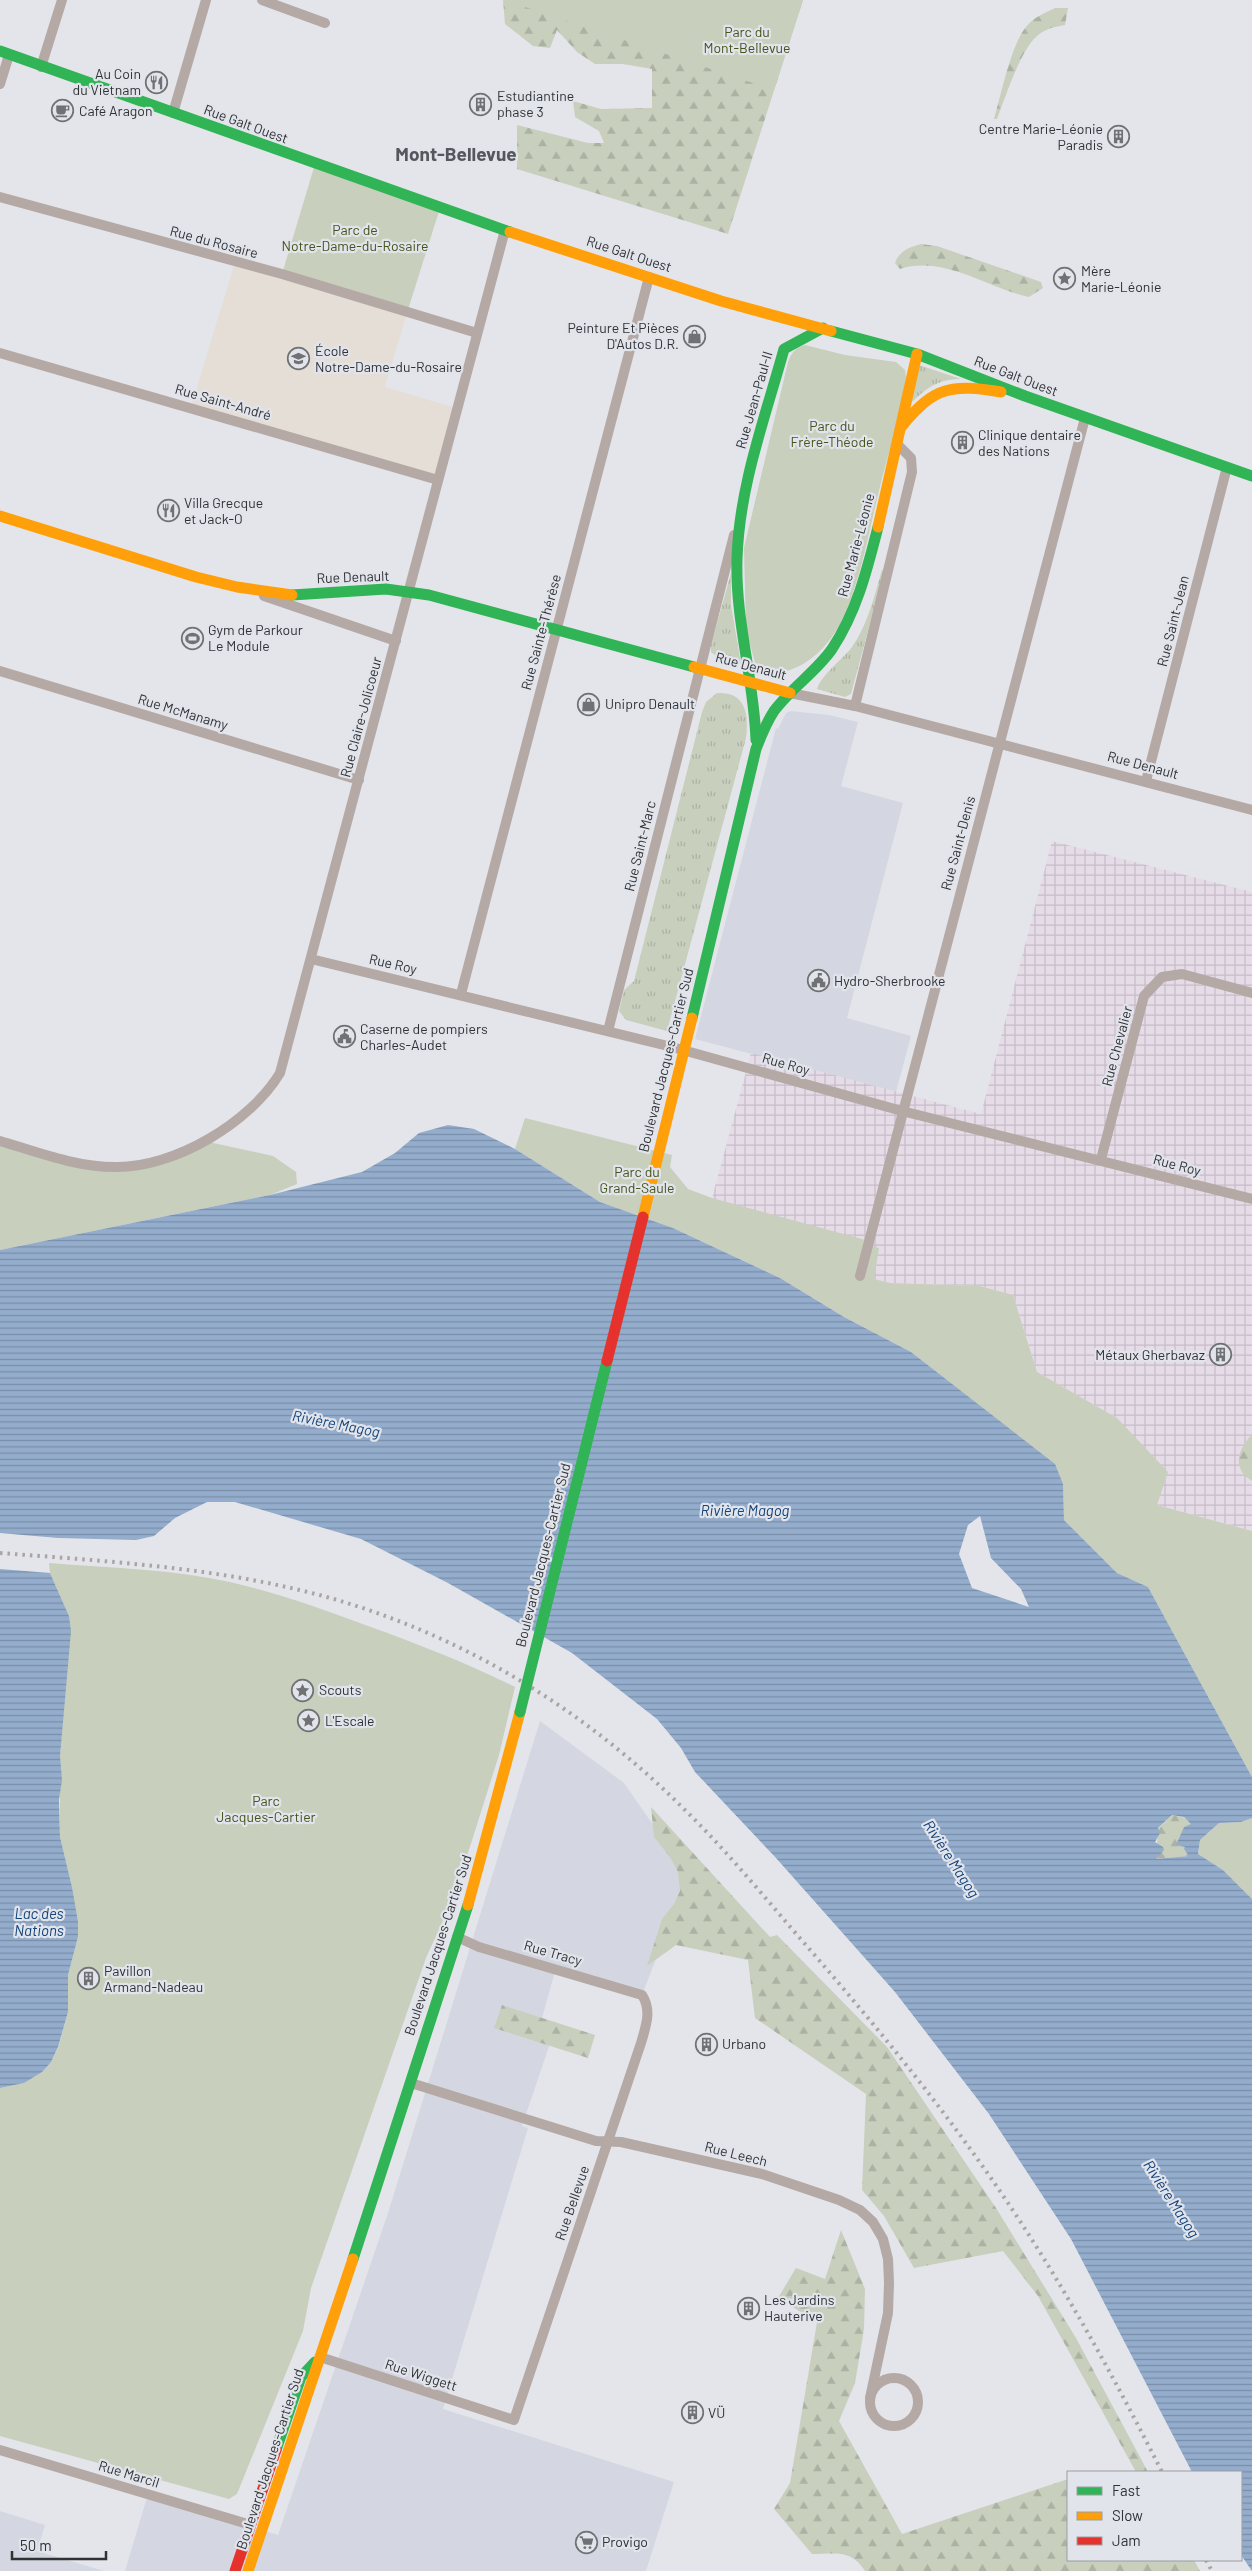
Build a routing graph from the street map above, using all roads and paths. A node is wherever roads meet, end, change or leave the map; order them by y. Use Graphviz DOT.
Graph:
graph roads {
  1 [pos="62,0"];
  2 [pos="206,0"];
  3 [pos="262,0"];
  4 [pos="325,23"];
  5 [pos="4,53"];
  6 [pos="41,67"];
  7 [pos="0,84"];
  8 [pos="173,113"];
  9 [pos="0,197"];
  10 [pos="504,230"];
  11 [pos="649,276"];
  12 [pos="823,328"];
  13 [pos="477,333"];
  14 [pos="0,353"];
  15 [pos="917,354"];
  16 [pos="1025,396"];
  17 [pos="1085,418"];
  18 [pos="902,426"];
  19 [pos="897,444"];
  20 [pos="1227,467"];
  21 [pos="1252,476"];
  22 [pos="438,480"];
  23 [pos="742,502"];
  24 [pos="0,516"];
  25 [pos="237,587"];
  26 [pos="408,592"];
  27 [pos="556,628"];
  28 [pos="396,641"];
  29 [pos="699,667"];
  30 [pos="0,671"];
  31 [pos="752,683"];
  32 [pos="790,693"];
  33 [pos="855,706"];
  34 [pos="998,743"];
  35 [pos="756,749"];
  36 [pos="359,780"];
  37 [pos="1146,781"];
  38 [pos="1252,810"];
  39 [pos="311,959"];
  40 [pos="1252,993"];
  41 [pos="461,994"];
  42 [pos="608,1031"];
  43 [pos="902,1111"];
  44 [pos="0,1141"];
  45 [pos="1101,1159"];
  46 [pos="1252,1199"];
  47 [pos="860,1276"];
  48 [pos="457,1937"];
  49 [pos="642,1995"];
  50 [pos="411,2083"];
  51 [pos="608,2141"];
  52 [pos="320,2357"];
  53 [pos="870,2398"];
  54 [pos="514,2420"];
  55 [pos="0,2450"];
  56 [pos="251,2525"];
  57 [pos="235,2571"];
  58 [pos="248,2571"];
  1 -- 6 [label="street"];
  2 -- 8 [label="street"];
  3 -- 4 [label="street"];
  5 -- 6 [label="main road, Rue Galt Ouest"];
  5 -- 7 [label="street"];
  6 -- 8 [label="main road, Rue Galt Ouest"];
  8 -- 10 [label="main road, Rue Galt Ouest"];
  9 -- 13 [label="street, Rue du Rosaire"];
  10 -- 11 [label="main road, Rue Galt Ouest"];
  10 -- 13 [label="street, Rue Claire-Jolicoeur"];
  11 -- 12 [label="main road, Rue Galt Ouest"];
  11 -- 27 [label="street, Rue Sainte-Thérèse"];
  12 -- 15 [label="main road, Rue Galt Ouest"];
  12 -- 23 [label="main road, Rue Jean-Paul-II"];
  13 -- 22 [label="street, Rue Claire-Jolicoeur"];
  14 -- 22 [label="street, Rue Saint-André"];
  15 -- 16 [label="main road, Rue Galt Ouest"];
  15 -- 18 [label="main road, Rue Marie-Léonie"];
  16 -- 17 [label="main road, Rue Galt Ouest"];
  16 -- 18 [label="main road"];
  17 -- 20 [label="main road, Rue Galt Ouest"];
  17 -- 34 [label="street, Rue Saint-Denis"];
  18 -- 19 [label="main road, Rue Marie-Léonie"];
  19 -- 32 [label="main road, Rue Marie-Léonie"];
  19 -- 33 [label="street"];
  20 -- 21 [label="main road, Rue Galt Ouest"];
  20 -- 37 [label="street, Rue Saint-Jean"];
  22 -- 26 [label="street, Rue Claire-Jolicoeur"];
  23 -- 29 [label="street, Rue Jean-Paul-II"];
  23 -- 31 [label="main road, Rue Jean-Paul-II"];
  24 -- 25 [label="main road, Rue Denault"];
  25 -- 26 [label="main road, Rue Denault"];
  25 -- 28 [label="street, Rue Denault"];
  26 -- 27 [label="main road, Rue Denault"];
  26 -- 28 [label="street, Rue Claire-Jolicoeur"];
  27 -- 29 [label="main road, Rue Denault"];
  27 -- 41 [label="street, Rue Sainte-Thérèse"];
  28 -- 36 [label="street, Rue Claire-Jolicoeur"];
  29 -- 31 [label="main road, Rue Denault"];
  29 -- 42 [label="street, Rue Saint-Marc"];
  30 -- 36 [label="street, Rue McManamy"];
  31 -- 32 [label="main road, Rue Denault"];
  31 -- 35 [label="main road, Boulevard Jacques-Cartier Sud"];
  32 -- 33 [label="street, Rue Denault"];
  32 -- 35 [label="main road, Boulevard Jacques-Cartier Sud"];
  33 -- 34 [label="street, Rue Denault"];
  34 -- 37 [label="street, Rue Denault"];
  34 -- 43 [label="street, Rue Saint-Denis"];
  35 -- 48 [label="main road, Boulevard Jacques-Cartier Sud, bridge"];
  36 -- 39 [label="street, Rue Claire-Jolicoeur"];
  37 -- 38 [label="street, Rue Denault"];
  39 -- 41 [label="street, Rue Roy"];
  39 -- 44 [label="street, Rue Claire-Jolicoeur"];
  40 -- 45 [label="street, Rue Chevalier"];
  41 -- 42 [label="street, Rue Roy"];
  42 -- 43 [label="street, Rue Roy"];
  43 -- 45 [label="street, Rue Roy"];
  43 -- 47 [label="street, Rue Saint-Denis"];
  45 -- 46 [label="street, Rue Roy"];
  48 -- 49 [label="street, Rue Tracy"];
  48 -- 50 [label="main road, Boulevard Jacques-Cartier Sud"];
  49 -- 51 [label="street, Rue Bellevue"];
  50 -- 51 [label="street, Rue Leech"];
  50 -- 52 [label="main road, Boulevard Jacques-Cartier Sud"];
  51 -- 53 [label="street, Rue Leech"];
  51 -- 54 [label="street, Rue Bellevue"];
  52 -- 54 [label="street, Rue Wiggett"];
  52 -- 56 [label="main road, Boulevard Jacques-Cartier Sud"];
  52 -- 58 [label="main road, Boulevard Jacques-Cartier Sud"];
  53 -- 53 [label="street"];
  55 -- 56 [label="street, Rue Marcil"];
  56 -- 57 [label="main road, Boulevard Jacques-Cartier Sud"];
}
